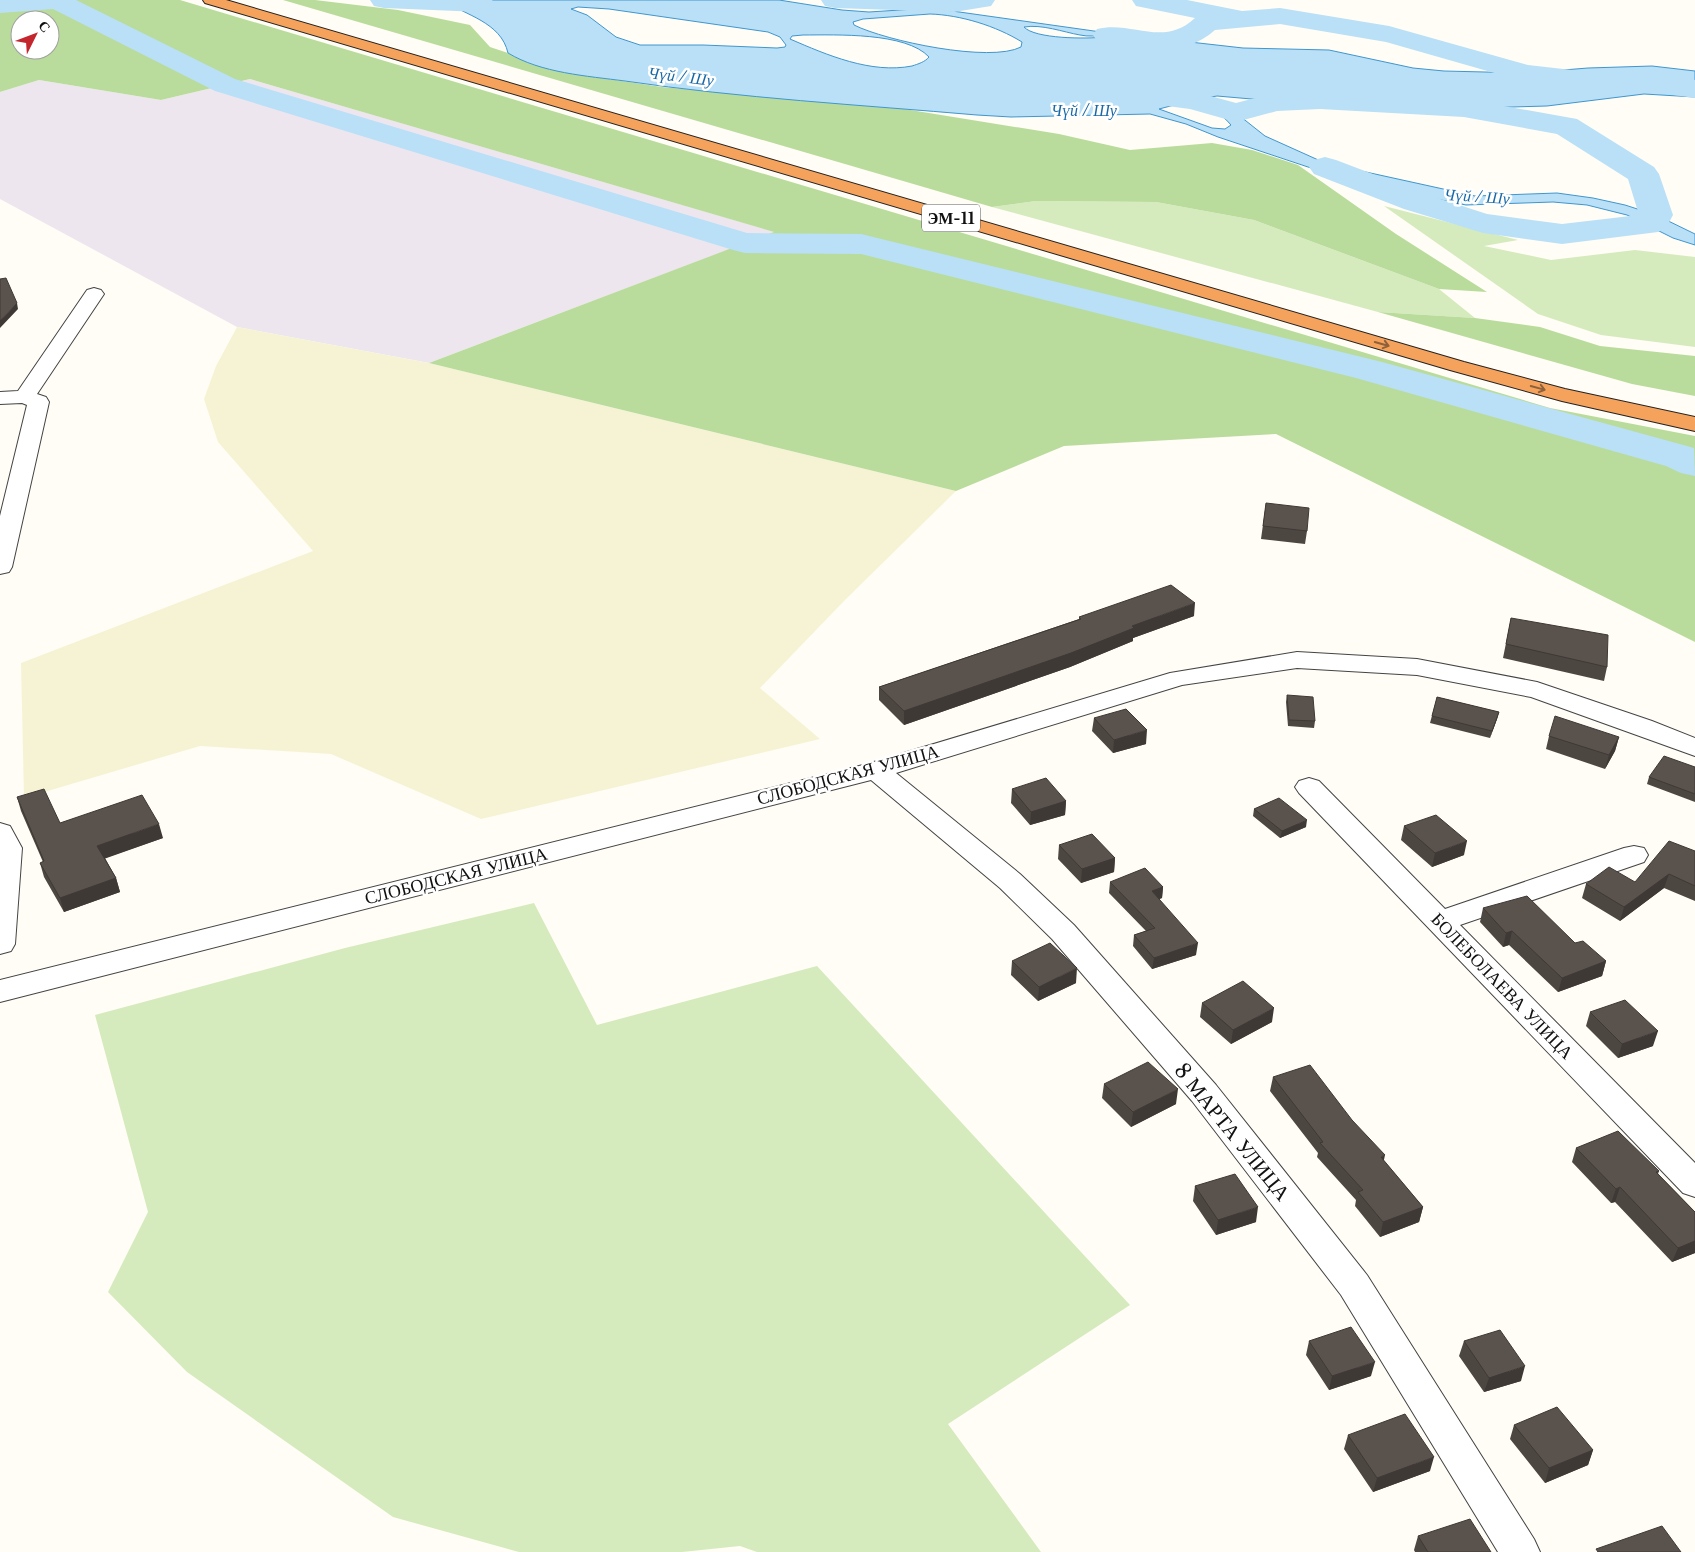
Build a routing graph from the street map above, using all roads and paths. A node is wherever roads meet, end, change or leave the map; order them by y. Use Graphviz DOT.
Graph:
graph roads {
  1 [pos="210,0"];
  2 [pos="245,0"];
  3 [pos="94,294"];
  4 [pos="24,397"];
  5 [pos="0,398"];
  6 [pos="1695,409"];
  7 [pos="1695,424"];
  8 [pos="0,567"];
  9 [pos="1695,748"];
  10 [pos="876,770"];
  11 [pos="1309,787"];
  12 [pos="0,832"];
  13 [pos="1634,855"];
  14 [pos="1440,921"];
  15 [pos="0,944"];
  16 [pos="0,991"];
  17 [pos="1695,1184"];
  18 [pos="1520,1552"];
  1 -- 7 [label="highway, ЭМ-11, one-way"];
  2 -- 6 [label="highway, ЭМ-11"];
  3 -- 4 [label="street"];
  4 -- 5 [label="street"];
  4 -- 8 [label="street"];
  9 -- 10 [label="street, СЛОБОДСКАЯ УЛИЦА"];
  10 -- 16 [label="street, СЛОБОДСКАЯ УЛИЦА"];
  10 -- 18 [label="street, 8 МАРТА УЛИЦА"];
  11 -- 14 [label="street, БОЛЕБОЛАЕВА УЛИЦА"];
  12 -- 15 [label="street"];
  13 -- 14 [label="street"];
  14 -- 17 [label="street, БОЛЕБОЛАЕВА УЛИЦА"];
}
